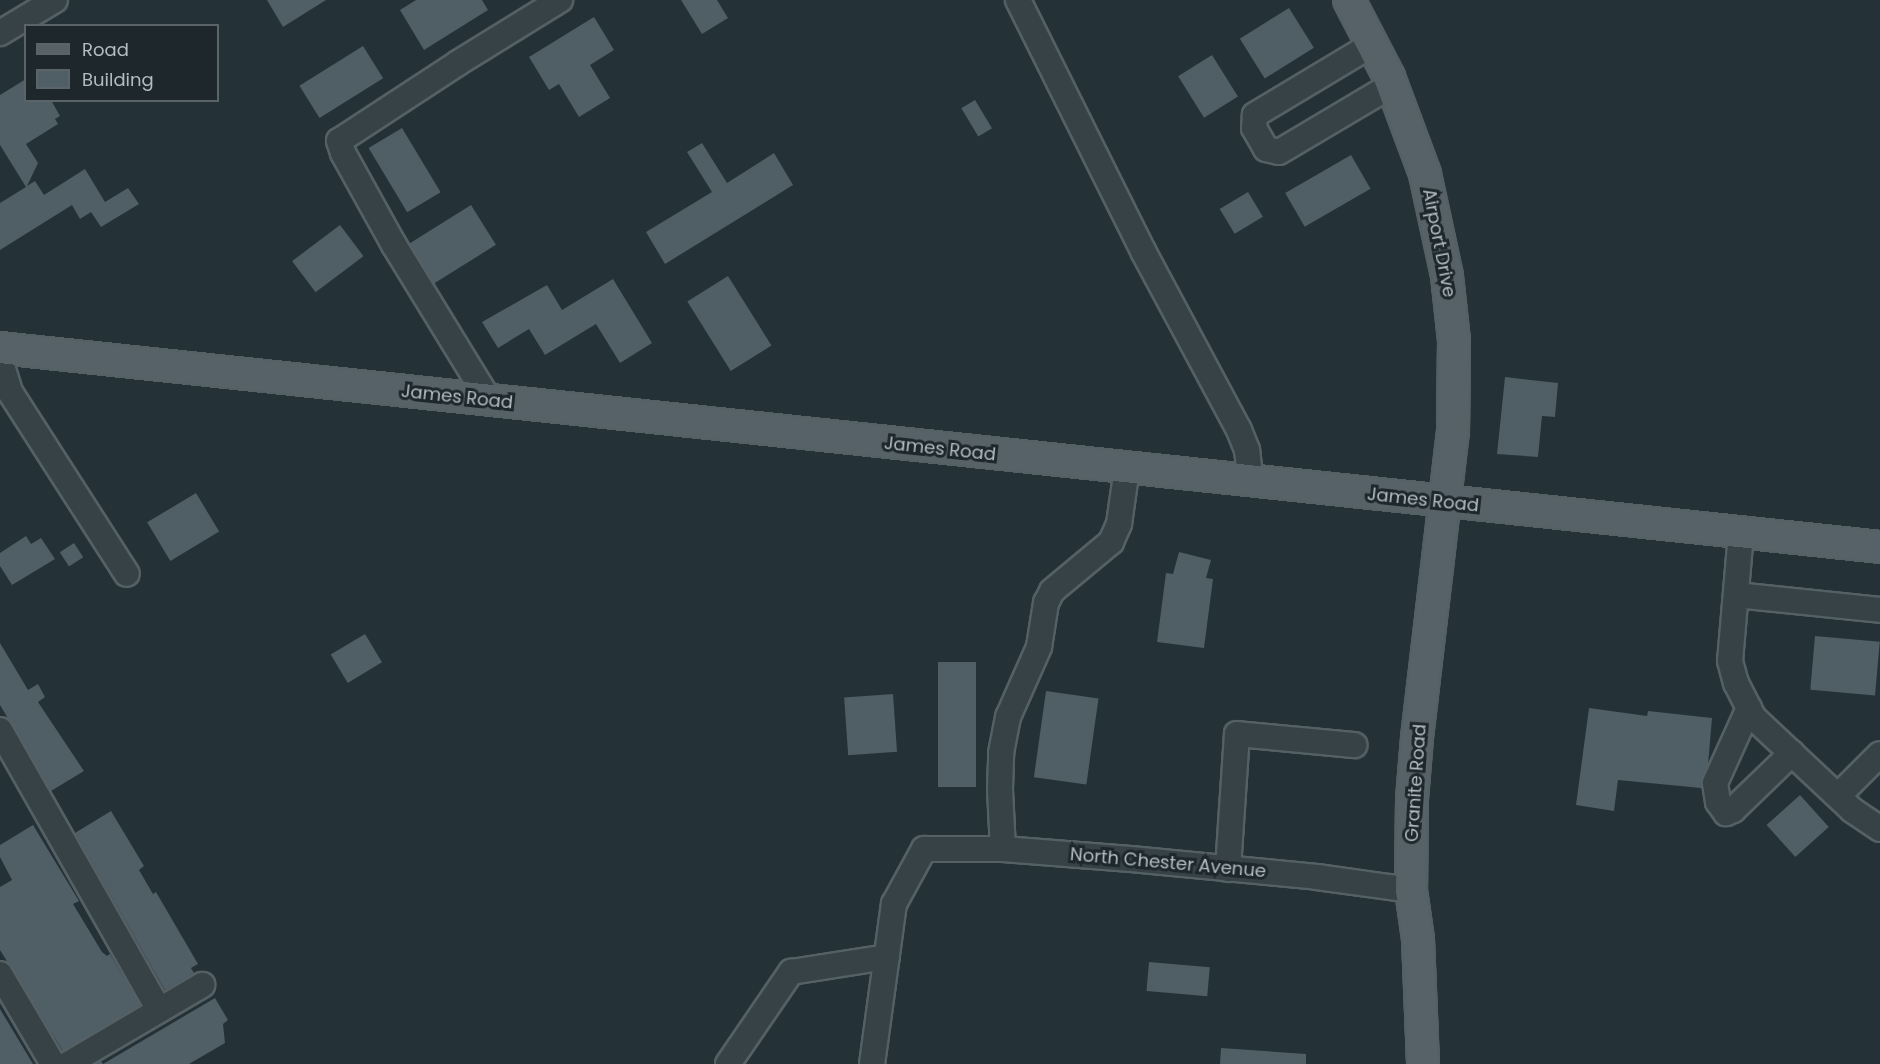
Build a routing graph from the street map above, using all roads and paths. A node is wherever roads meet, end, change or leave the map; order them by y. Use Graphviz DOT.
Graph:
graph roads {
  1 [pos="55,0"];
  2 [pos="560,0"];
  3 [pos="1018,0"];
  4 [pos="1349,0"];
  5 [pos="0,33"];
  6 [pos="1373,44"];
  7 [pos="1392,85"];
  8 [pos="0,348"];
  9 [pos="0,359"];
  10 [pos="489,400"];
  11 [pos="1127,468"];
  12 [pos="1251,482"];
  13 [pos="1447,502"];
  14 [pos="1741,533"];
  15 [pos="1880,547"];
  16 [pos="127,573"];
  17 [pos="1736,595"];
  18 [pos="1880,610"];
  19 [pos="1749,708"];
  20 [pos="0,730"];
  21 [pos="1354,745"];
  22 [pos="1792,753"];
  23 [pos="1880,754"];
  24 [pos="1838,796"];
  25 [pos="1880,829"];
  26 [pos="1004,849"];
  27 [pos="1228,869"];
  28 [pos="1411,890"];
  29 [pos="887,957"];
  30 [pos="0,974"];
  31 [pos="202,985"];
  32 [pos="159,1011"];
  33 [pos="53,1064"];
  34 [pos="68,1064"];
  35 [pos="728,1064"];
  36 [pos="872,1064"];
  37 [pos="1423,1064"];
  1 -- 5 [label="street"];
  2 -- 10 [label="street"];
  3 -- 12 [label="street"];
  4 -- 6 [label="main road, Airport Drive"];
  6 -- 7 [label="main road, Airport Drive"];
  6 -- 7 [label="street"];
  7 -- 13 [label="main road, Airport Drive"];
  8 -- 10 [label="main road, James Road"];
  9 -- 16 [label="street"];
  10 -- 11 [label="main road, James Road"];
  11 -- 12 [label="main road, James Road"];
  11 -- 26 [label="street"];
  12 -- 13 [label="main road, James Road"];
  13 -- 14 [label="main road, James Road"];
  13 -- 28 [label="main road, Granite Road"];
  14 -- 15 [label="main road, James Road"];
  14 -- 17 [label="street"];
  17 -- 18 [label="street"];
  17 -- 19 [label="street"];
  19 -- 22 [label="street"];
  19 -- 22 [label="street"];
  20 -- 32 [label="street"];
  21 -- 27 [label="street"];
  22 -- 24 [label="street"];
  23 -- 24 [label="street"];
  24 -- 25 [label="street"];
  26 -- 27 [label="street, North Chester Avenue"];
  26 -- 29 [label="street, North Chester Avenue"];
  27 -- 28 [label="street, North Chester Avenue"];
  28 -- 37 [label="main road, Granite Road"];
  29 -- 35 [label="street"];
  29 -- 36 [label="street"];
  30 -- 33 [label="street"];
  31 -- 32 [label="street"];
  32 -- 34 [label="street"];
}
